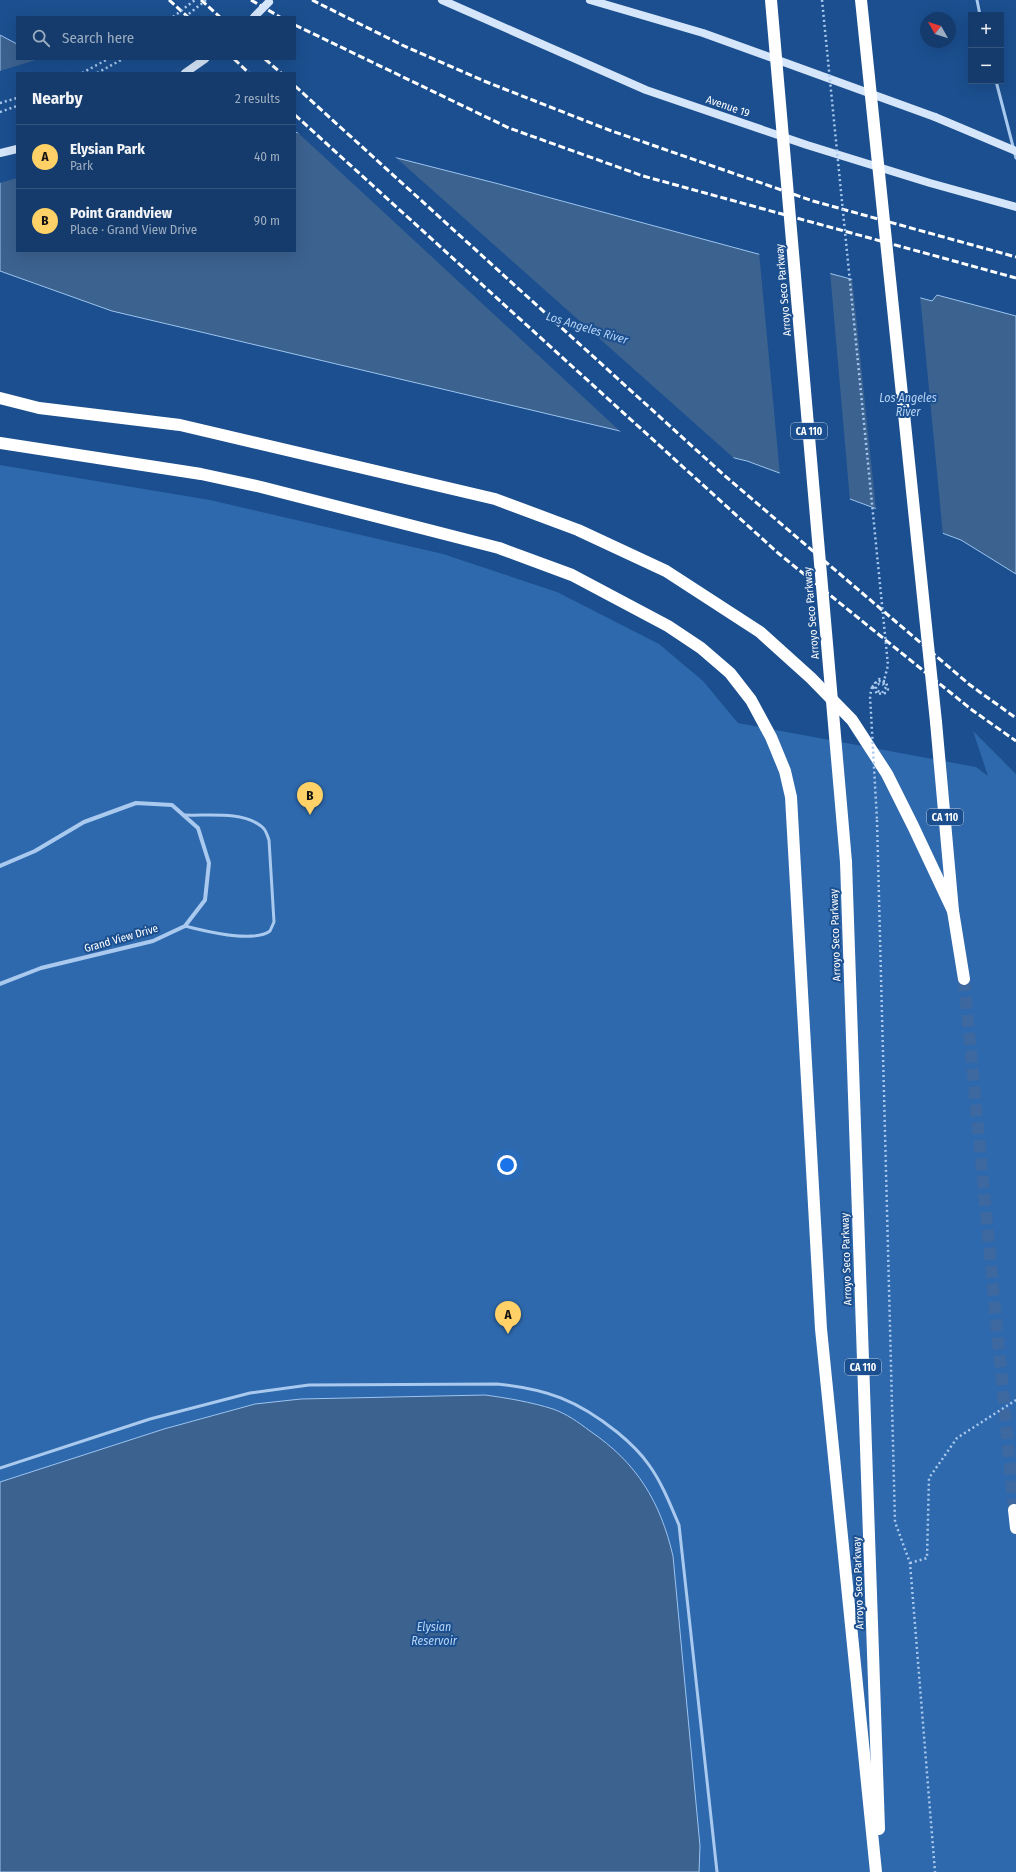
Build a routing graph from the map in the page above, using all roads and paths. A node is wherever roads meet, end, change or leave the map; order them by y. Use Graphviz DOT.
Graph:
graph roads {
  1 [pos="194,0"];
  2 [pos="206,0"];
  3 [pos="272,0"];
  4 [pos="442,0"];
  5 [pos="590,0"];
  6 [pos="771,0"];
  7 [pos="822,0"];
  8 [pos="861,0"];
  9 [pos="977,0"];
  10 [pos="979,12"];
  11 [pos="174,16"];
  12 [pos="186,16"];
  13 [pos="255,16"];
  14 [pos="106,60"];
  15 [pos="120,60"];
  16 [pos="204,60"];
  17 [pos="84,72"];
  18 [pos="99,72"];
  19 [pos="186,72"];
  20 [pos="997,84"];
  21 [pos="16,98"];
  22 [pos="0,103"];
  23 [pos="16,106"];
  24 [pos="0,112"];
  25 [pos="16,149"];
  26 [pos="1016,151"];
  27 [pos="0,153"];
  28 [pos="1016,158"];
  29 [pos="1016,207"];
  30 [pos="0,398"];
  31 [pos="0,443"];
  32 [pos="184,816"];
  33 [pos="0,866"];
  34 [pos="953,911"];
  35 [pos="185,926"];
  36 [pos="964,979"];
  37 [pos="0,984"];
  38 [pos="1016,1400"];
  39 [pos="0,1468"];
  40 [pos="1014,1510"];
  41 [pos="1016,1528"];
  42 [pos="910,1563"];
  43 [pos="717,1872"];
  44 [pos="876,1872"];
  45 [pos="881,1872"];
  46 [pos="935,1872"];
  1 -- 11 [label="path, bridge"];
  2 -- 12 [label="path, bridge"];
  3 -- 13 [label="street, bridge"];
  4 -- 29 [label="street, Avenue 19"];
  5 -- 26 [label="street, bridge"];
  6 -- 45 [label="highway, Arroyo Seco Parkway / CA 110, bridge"];
  7 -- 42 [label="path, bridge"];
  8 -- 34 [label="highway, CA 110, bridge"];
  9 -- 10 [label="lane"];
  14 -- 17 [label="path"];
  15 -- 18 [label="path"];
  16 -- 19 [label="street"];
  20 -- 28 [label="lane"];
  21 -- 22 [label="path"];
  23 -- 24 [label="path"];
  25 -- 27 [label="street"];
  30 -- 34 [label="highway"];
  31 -- 44 [label="highway"];
  32 -- 33 [label="street, Grand View Drive"];
  32 -- 35 [label="street, Grand View Drive"];
  32 -- 35 [label="lane"];
  34 -- 36 [label="highway, CA 110"];
  35 -- 37 [label="street, Grand View Drive"];
  38 -- 42 [label="path"];
  39 -- 43 [label="lane"];
  40 -- 41 [label="highway"];
  42 -- 46 [label="path"];
}
